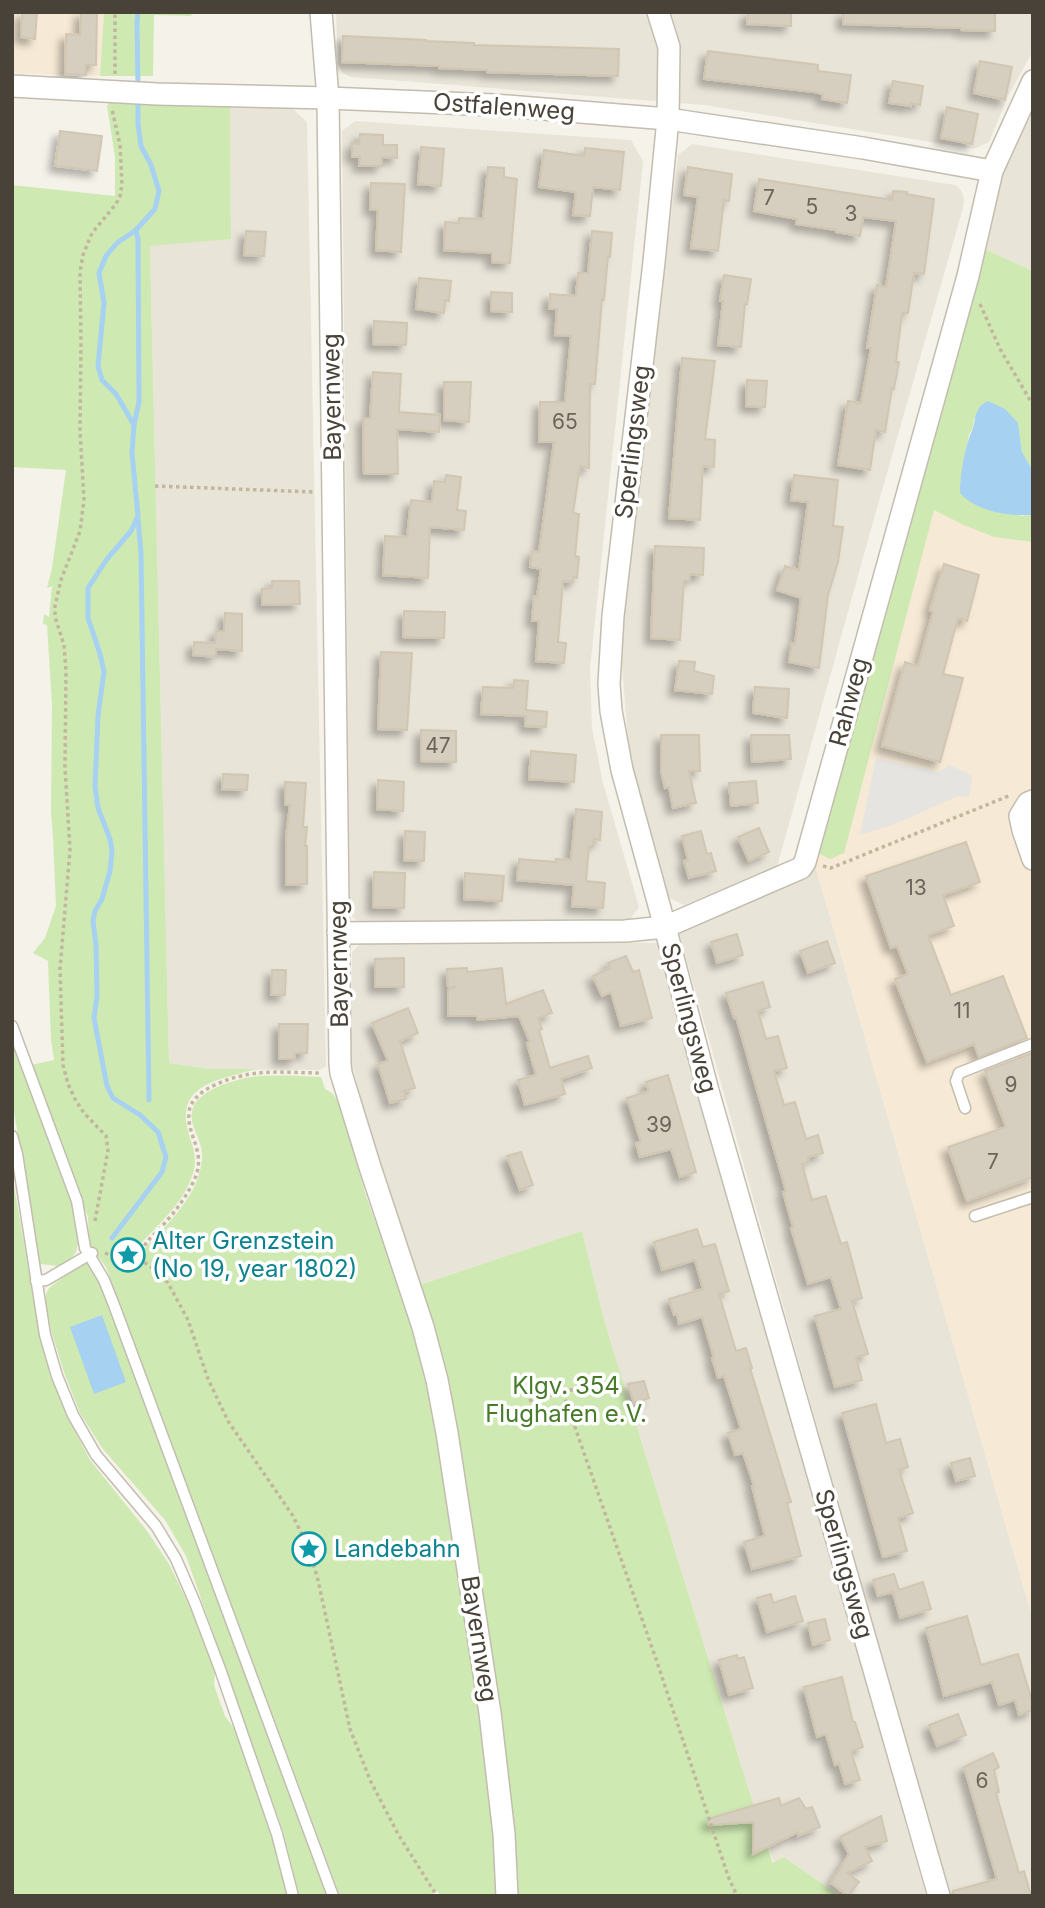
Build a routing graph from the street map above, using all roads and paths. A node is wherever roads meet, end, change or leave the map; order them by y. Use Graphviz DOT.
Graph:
graph roads {
  1 [pos="115,12"];
  2 [pos="321,12"];
  3 [pos="658,12"];
  4 [pos="1033,81"];
  5 [pos="12,86"];
  6 [pos="119,92"];
  7 [pos="328,98"];
  8 [pos="668,119"];
  9 [pos="992,171"];
  10 [pos="968,276"];
  11 [pos="1033,405"];
  12 [pos="155,486"];
  13 [pos="334,492"];
  14 [pos="1023,797"];
  15 [pos="1033,859"];
  16 [pos="805,862"];
  17 [pos="665,927"];
  18 [pos="338,933"];
  19 [pos="12,1026"];
  20 [pos="1033,1044"];
  21 [pos="341,1073"];
  22 [pos="965,1108"];
  23 [pos="12,1136"];
  24 [pos="1033,1197"];
  25 [pos="975,1216"];
  26 [pos="94,1227"];
  27 [pos="94,1252"];
  28 [pos="140,1259"];
  29 [pos="36,1281"];
  30 [pos="590,1385"];
  31 [pos="563,1393"];
  32 [pos="529,1401"];
  33 [pos="293,1896"];
  34 [pos="333,1896"];
  35 [pos="437,1896"];
  36 [pos="507,1896"];
  37 [pos="737,1896"];
  38 [pos="939,1896"];
  1 -- 6 [label="path"];
  2 -- 7 [label="street, Bayernweg"];
  3 -- 8 [label="street, Sperlingsweg"];
  4 -- 9 [label="street, Rahweg"];
  5 -- 6 [label="street, Ostfalenweg"];
  6 -- 7 [label="street, Ostfalenweg"];
  6 -- 26 [label="path"];
  7 -- 8 [label="street, Ostfalenweg"];
  7 -- 13 [label="street, Bayernweg"];
  8 -- 9 [label="street, Ostfalenweg"];
  8 -- 17 [label="street, Sperlingsweg"];
  9 -- 10 [label="street, Rahweg"];
  10 -- 11 [label="path"];
  10 -- 16 [label="street, Rahweg"];
  12 -- 13 [label="path"];
  13 -- 18 [label="street, Bayernweg"];
  14 -- 15 [label="street"];
  14 -- 16 [label="path"];
  16 -- 17 [label="street"];
  17 -- 18 [label="street"];
  17 -- 38 [label="street, Sperlingsweg"];
  18 -- 21 [label="street, Bayernweg"];
  19 -- 27 [label="lane"];
  20 -- 22 [label="lane"];
  21 -- 28 [label="path"];
  21 -- 36 [label="street, Bayernweg"];
  23 -- 29 [label="lane"];
  24 -- 25 [label="lane"];
  27 -- 28 [label="path"];
  27 -- 29 [label="lane"];
  27 -- 34 [label="lane"];
  28 -- 35 [label="path"];
  29 -- 33 [label="lane"];
  30 -- 31 [label="path"];
  31 -- 32 [label="path"];
  31 -- 37 [label="path"];
}
